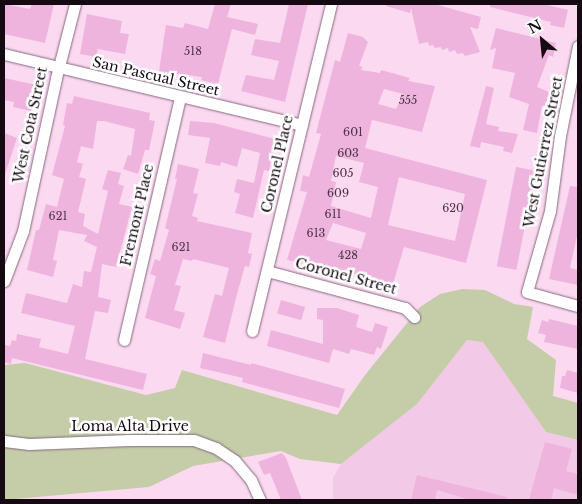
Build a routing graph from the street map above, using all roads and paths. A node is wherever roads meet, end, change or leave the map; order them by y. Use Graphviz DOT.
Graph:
graph roads {
  1 [pos="75,4"];
  2 [pos="331,4"];
  3 [pos="578,46"];
  4 [pos="4,54"];
  5 [pos="58,68"];
  6 [pos="180,97"];
  7 [pos="302,125"];
  8 [pos="267,271"];
  9 [pos="4,281"];
  10 [pos="578,306"];
  11 [pos="414,317"];
  12 [pos="252,331"];
  13 [pos="124,340"];
  14 [pos="4,441"];
  15 [pos="260,500"];
  1 -- 5 [label="street, West Cota Street"];
  2 -- 7 [label="street, Coronel Place"];
  3 -- 10 [label="street, West Gutierrez Street"];
  4 -- 5 [label="street, San Pascual Street"];
  5 -- 6 [label="street, San Pascual Street"];
  5 -- 9 [label="street, West Cota Street"];
  6 -- 7 [label="street, San Pascual Street"];
  6 -- 13 [label="street, Fremont Place"];
  7 -- 8 [label="street, Coronel Place"];
  8 -- 11 [label="street, Coronel Street"];
  8 -- 12 [label="street, Coronel Place"];
  14 -- 15 [label="street, Loma Alta Drive"];
}
